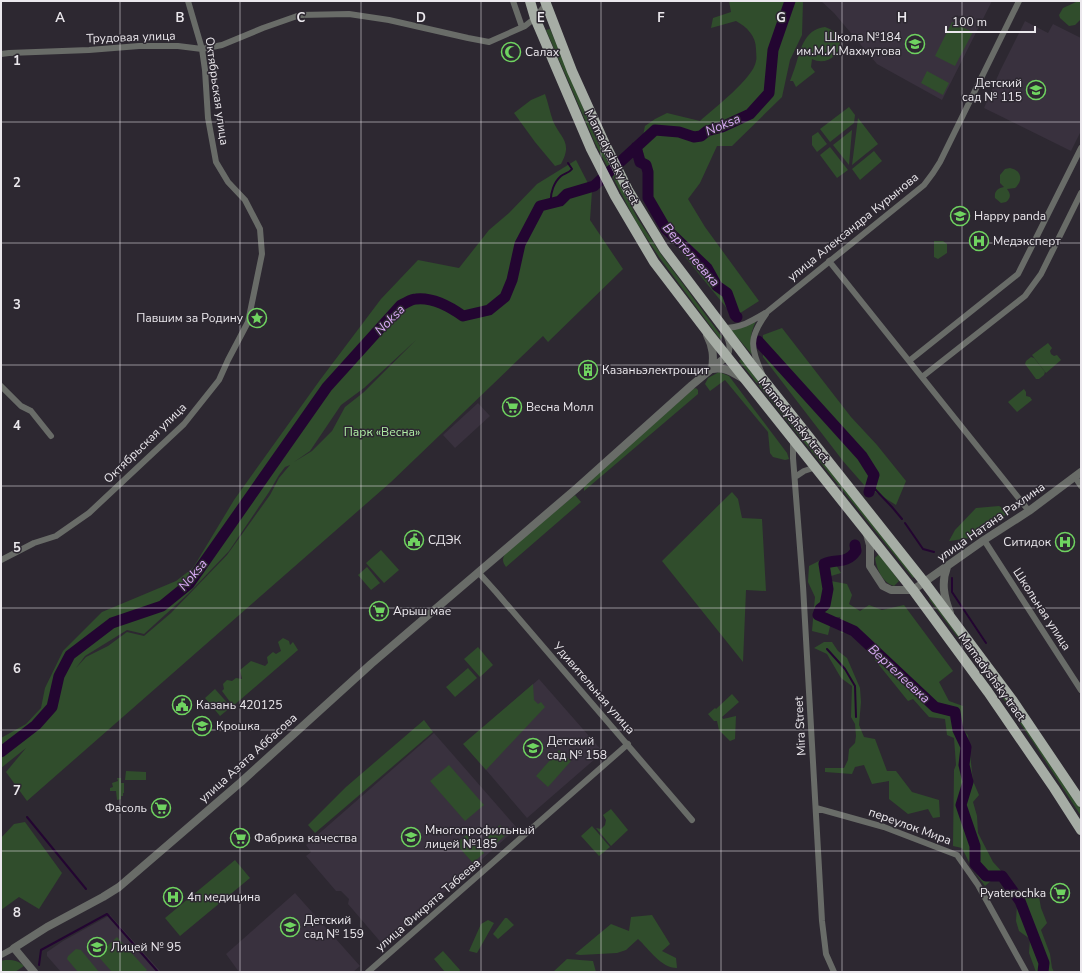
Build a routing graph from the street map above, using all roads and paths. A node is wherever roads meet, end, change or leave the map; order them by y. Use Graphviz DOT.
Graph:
graph roads {
  1 [pos="188,1"];
  2 [pos="512,1"];
  3 [pos="530,1"];
  4 [pos="1019,1"];
  5 [pos="546,2"];
  6 [pos="535,18"];
  7 [pos="522,27"];
  8 [pos="202,49"];
  9 [pos="1,54"];
  10 [pos="1081,148"];
  11 [pos="1081,193"];
  12 [pos="829,261"];
  13 [pos="767,312"];
  14 [pos="700,322"];
  15 [pos="723,328"];
  16 [pos="727,356"];
  17 [pos="909,361"];
  18 [pos="712,369"];
  19 [pos="922,377"];
  20 [pos="748,382"];
  21 [pos="767,384"];
  22 [pos="1,386"];
  23 [pos="51,436"];
  24 [pos="793,440"];
  25 [pos="816,467"];
  26 [pos="1078,474"];
  27 [pos="795,477"];
  28 [pos="1081,486"];
  29 [pos="1029,511"];
  30 [pos="864,527"];
  31 [pos="984,540"];
  32 [pos="1,560"];
  33 [pos="947,567"];
  34 [pos="478,572"];
  35 [pos="925,583"];
  36 [pos="913,590"];
  37 [pos="952,619"];
  38 [pos="1081,690"];
  39 [pos="628,744"];
  40 [pos="1081,802"];
  41 [pos="816,808"];
  42 [pos="692,820"];
  43 [pos="1081,830"];
  44 [pos="14,948"];
  45 [pos="1,955"];
  46 [pos="34,972"];
  47 [pos="368,972"];
  48 [pos="834,972"];
  49 [pos="1026,972"];
  1 -- 8 [label="street, Октябрьская улица"];
  2 -- 7 [label="street"];
  3 -- 6 [label="main road, Mamadyshsky tract"];
  4 -- 12 [label="street, улица Александра Курынова"];
  5 -- 6 [label="street, Трудовая улица"];
  5 -- 15 [label="main road, Mamadyshsky tract"];
  6 -- 7 [label="street, Трудовая улица"];
  6 -- 14 [label="main road, Mamadyshsky tract"];
  7 -- 8 [label="street, Трудовая улица"];
  8 -- 9 [label="street, Трудовая улица"];
  8 -- 32 [label="street, Октябрьская улица"];
  10 -- 17 [label="street"];
  11 -- 19 [label="street"];
  12 -- 13 [label="street, улица Александра Курынова"];
  12 -- 17 [label="street"];
  13 -- 15 [label="street, улица Александра Курынова"];
  13 -- 21 [label="street, улица Александра Курынова"];
  14 -- 16 [label="main road, Mamadyshsky tract"];
  14 -- 18 [label="street"];
  15 -- 16 [label="street"];
  15 -- 21 [label="main road, Mamadyshsky tract"];
  16 -- 18 [label="street, улица Азата Аббасова"];
  16 -- 20 [label="main road, Mamadyshsky tract"];
  17 -- 19 [label="street"];
  18 -- 20 [label="street"];
  18 -- 34 [label="street, улица Азата Аббасова"];
  19 -- 29 [label="street"];
  20 -- 24 [label="main road, Mamadyshsky tract"];
  21 -- 35 [label="main road, Mamadyshsky tract"];
  22 -- 23 [label="street"];
  24 -- 25 [label="main road, Mamadyshsky tract"];
  24 -- 27 [label="street, Mira Street"];
  25 -- 27 [label="street"];
  25 -- 30 [label="main road, Mamadyshsky tract"];
  26 -- 28 [label="street"];
  26 -- 29 [label="street, улица Натана Рахлина"];
  27 -- 41 [label="street, Mira Street"];
  29 -- 31 [label="street, улица Натана Рахлина"];
  30 -- 36 [label="main road, Mamadyshsky tract"];
  30 -- 36 [label="street"];
  31 -- 33 [label="street, улица Натана Рахлина"];
  31 -- 38 [label="street, Школьная улица"];
  33 -- 35 [label="street, улица Натана Рахлина"];
  33 -- 37 [label="street"];
  34 -- 39 [label="street, Удивительная улица"];
  34 -- 44 [label="street, улица Азата Аббасова"];
  35 -- 36 [label="street, улица Натана Рахлина"];
  35 -- 37 [label="main road, Mamadyshsky tract"];
  36 -- 43 [label="main road, Mamadyshsky tract"];
  37 -- 40 [label="main road, Mamadyshsky tract"];
  39 -- 42 [label="street, Удивительная улица"];
  39 -- 47 [label="street, улица Фикрята Табеева"];
  41 -- 48 [label="street, Mira Street"];
  41 -- 49 [label="street, переулок Мира"];
  44 -- 45 [label="street, улица Азата Аббасова"];
  44 -- 46 [label="street"];
}
